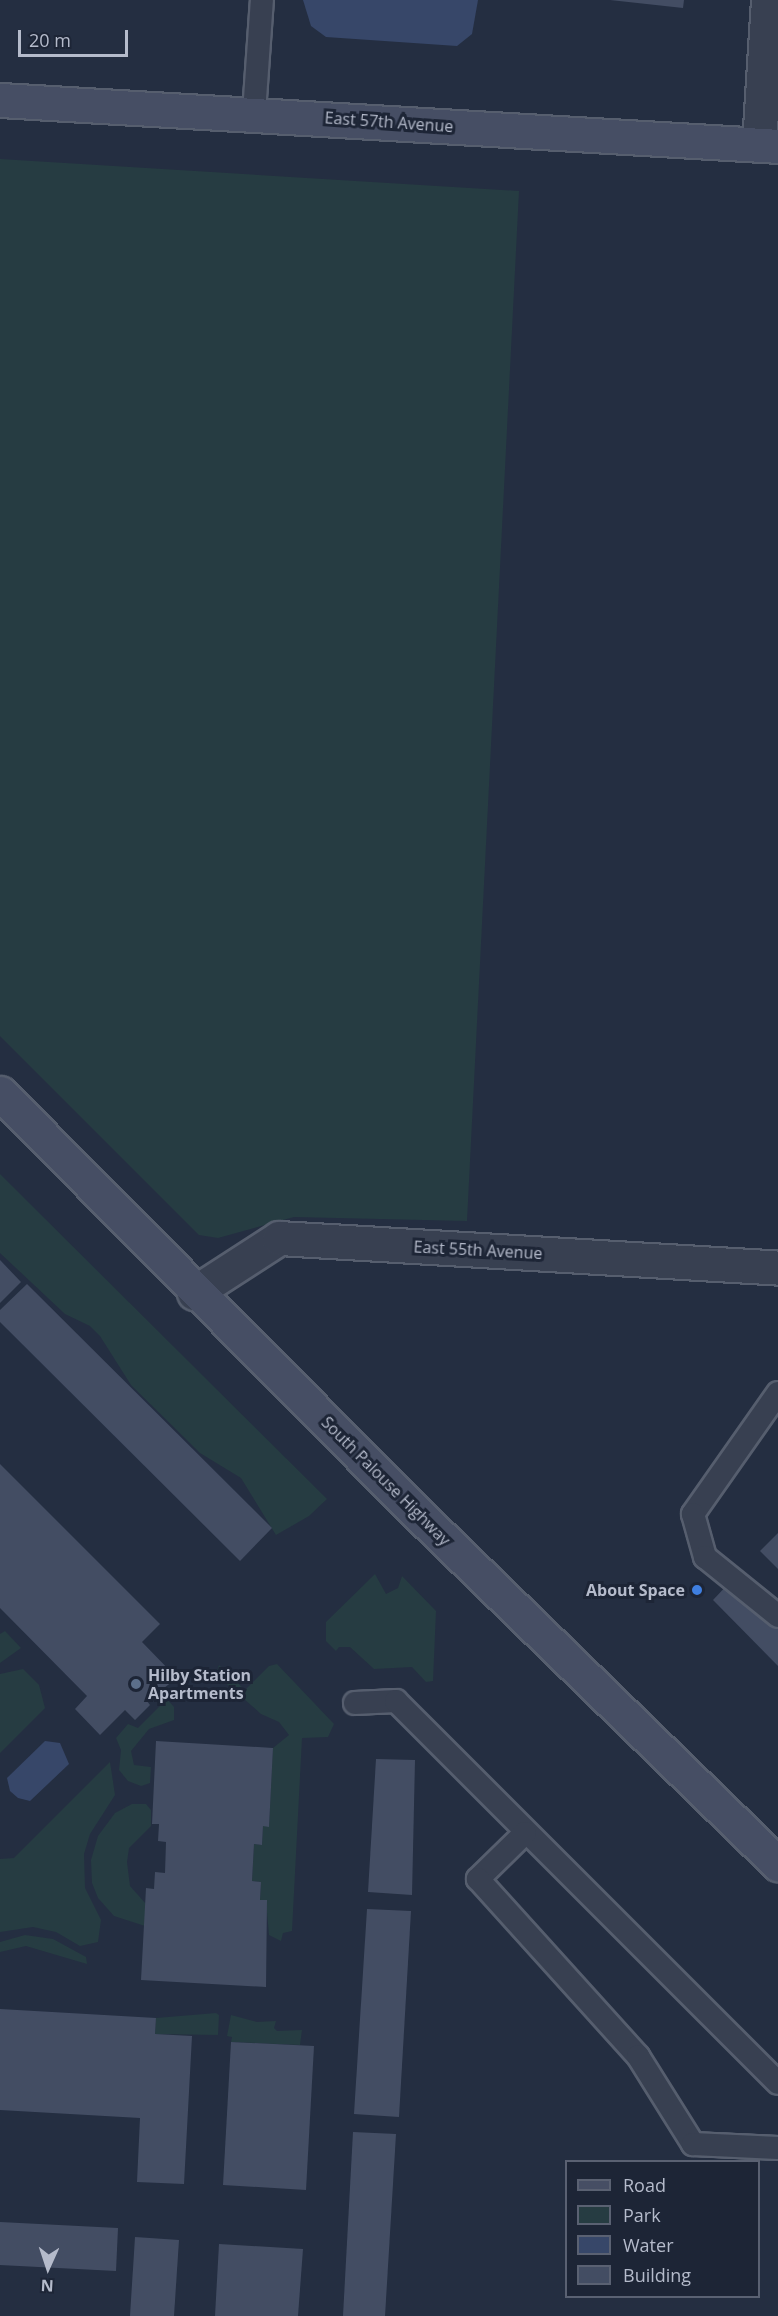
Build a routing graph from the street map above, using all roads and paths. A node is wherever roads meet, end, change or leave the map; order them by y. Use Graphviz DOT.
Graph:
graph roads {
  1 [pos="262,0"];
  2 [pos="768,0"];
  3 [pos="0,100"];
  4 [pos="254,113"];
  5 [pos="768,145"];
  6 [pos="0,1093"];
  7 [pos="778,1268"];
  8 [pos="194,1293"];
  9 [pos="778,1393"];
  10 [pos="778,1616"];
  11 [pos="355,1702"];
  12 [pos="525,1833"];
  13 [pos="778,1864"];
  14 [pos="778,2083"];
  15 [pos="778,2148"];
  1 -- 4 [label="lane"];
  2 -- 5 [label="street"];
  3 -- 4 [label="main road, East 57th Avenue"];
  4 -- 5 [label="main road, East 57th Avenue"];
  6 -- 8 [label="main road, South Palouse Highway"];
  7 -- 8 [label="street, East 55th Avenue"];
  8 -- 13 [label="main road, South Palouse Highway"];
  9 -- 10 [label="lane"];
  11 -- 12 [label="lane"];
  12 -- 14 [label="lane"];
  12 -- 15 [label="lane"];
}
